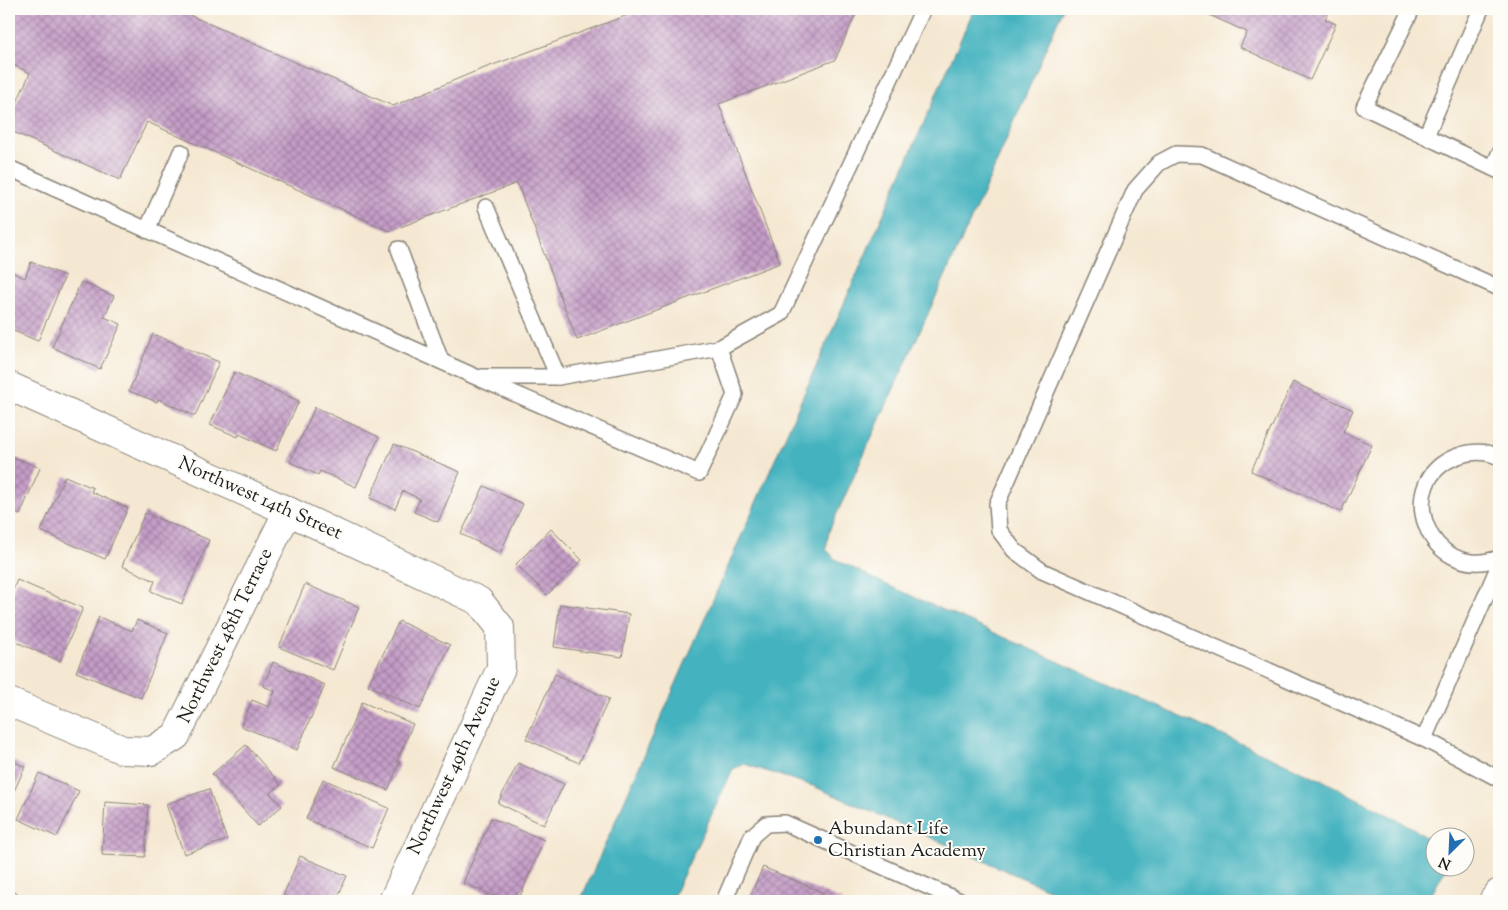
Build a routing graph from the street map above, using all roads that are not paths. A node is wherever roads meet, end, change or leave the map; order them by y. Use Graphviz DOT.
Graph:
graph roads {
  1 [pos="923,9"];
  2 [pos="1412,9"];
  3 [pos="1480,9"];
  4 [pos="1426,136"];
  5 [pos="181,152"];
  6 [pos="1497,164"];
  7 [pos="9,168"];
  8 [pos="486,207"];
  9 [pos="146,230"];
  10 [pos="399,249"];
  11 [pos="1499,288"];
  12 [pos="719,348"];
  13 [pos="441,361"];
  14 [pos="476,377"];
  15 [pos="558,377"];
  16 [pos="9,386"];
  17 [pos="1499,457"];
  18 [pos="288,511"];
  19 [pos="1499,558"];
  20 [pos="1499,565"];
  21 [pos="500,627"];
  22 [pos="9,702"];
  23 [pos="1424,739"];
  24 [pos="1499,779"];
  25 [pos="1499,893"];
  26 [pos="393,901"];
  27 [pos="724,901"];
  28 [pos="960,901"];
  29 [pos="1493,901"];
  1 -- 12 [label="lane"];
  2 -- 4 [label="lane"];
  3 -- 4 [label="lane"];
  4 -- 6 [label="lane"];
  5 -- 9 [label="lane"];
  7 -- 9 [label="lane"];
  8 -- 15 [label="lane"];
  9 -- 13 [label="lane"];
  10 -- 13 [label="lane"];
  11 -- 23 [label="lane"];
  12 -- 14 [label="lane"];
  12 -- 15 [label="lane"];
  13 -- 14 [label="lane"];
  14 -- 15 [label="lane"];
  16 -- 18 [label="street, Northwest 14th Street"];
  17 -- 19 [label="lane"];
  18 -- 21 [label="street, Northwest 14th Street"];
  18 -- 22 [label="street, Northwest 48th Terrace"];
  20 -- 23 [label="lane"];
  21 -- 26 [label="street, Northwest 49th Avenue"];
  23 -- 24 [label="lane"];
  25 -- 29 [label="street"];
  27 -- 28 [label="lane"];
}
